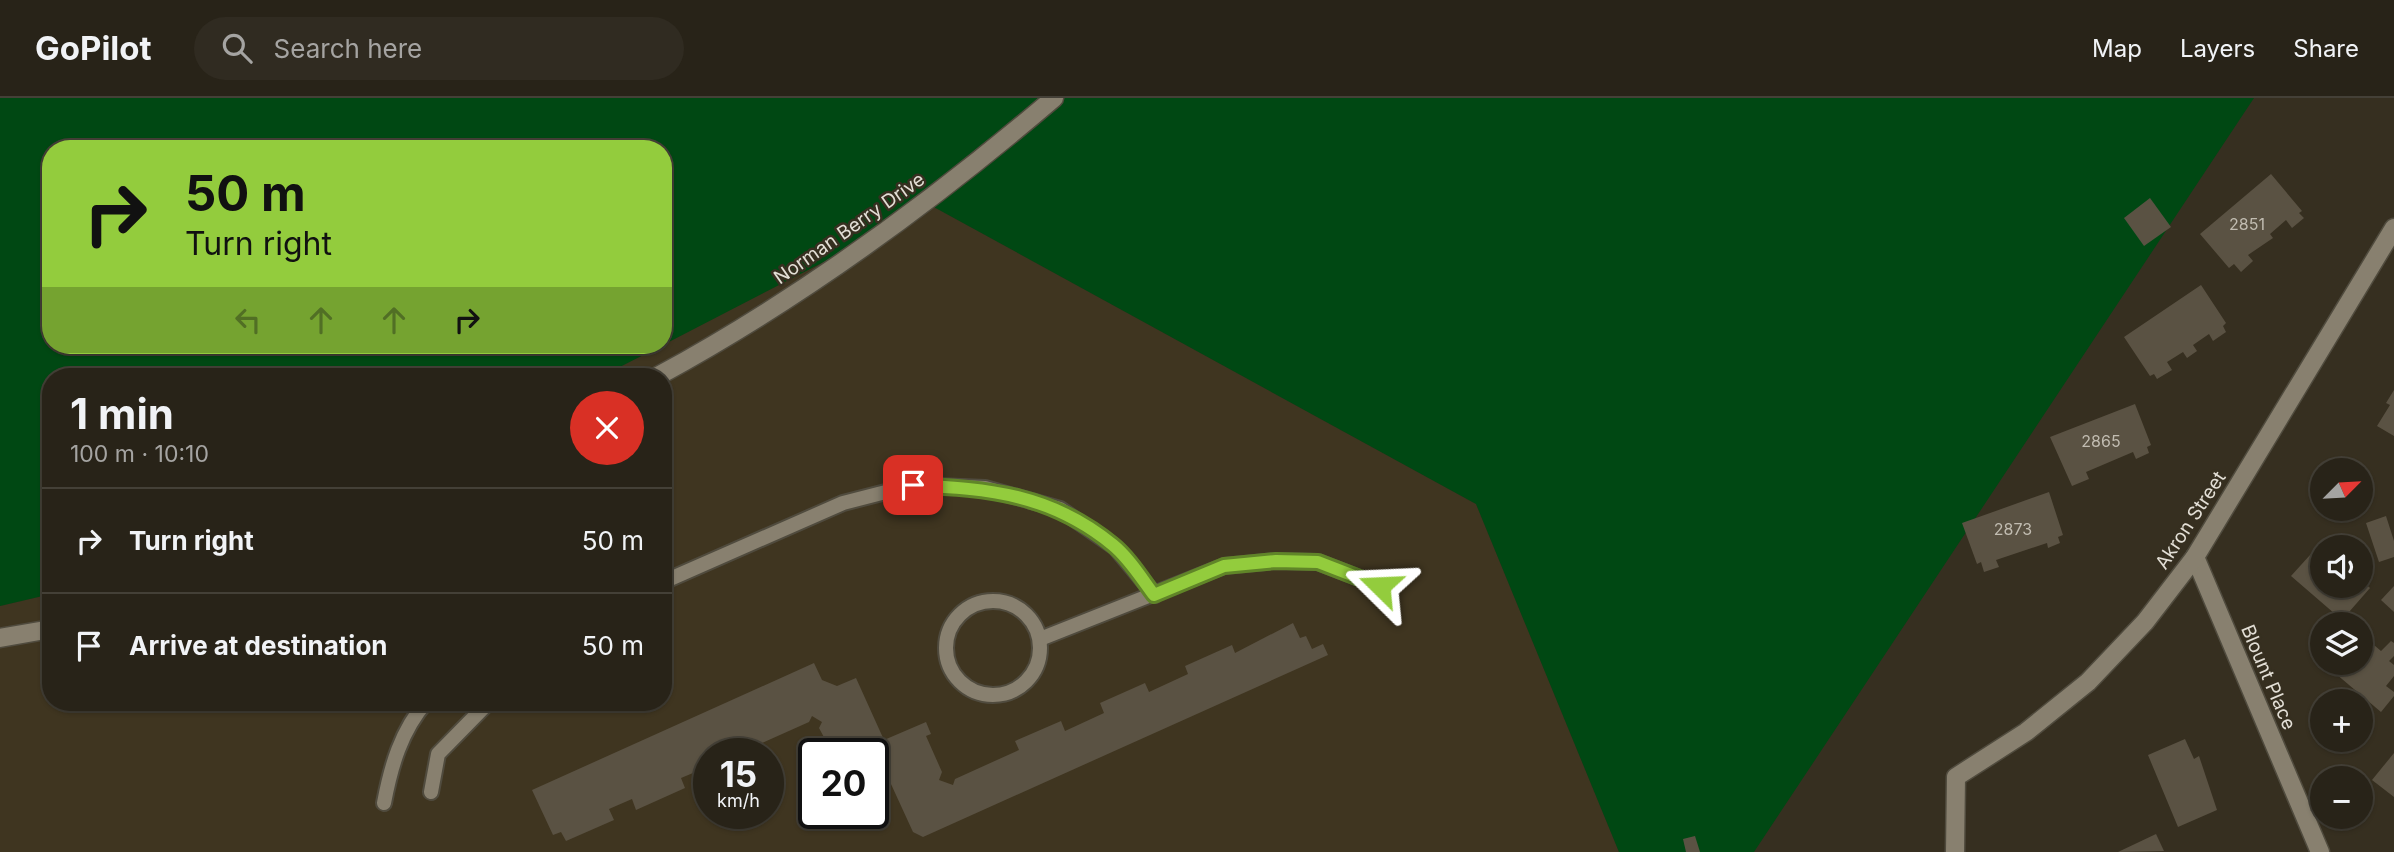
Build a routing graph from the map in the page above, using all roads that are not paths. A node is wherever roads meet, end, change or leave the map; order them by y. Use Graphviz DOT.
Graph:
graph roads {
  1 [pos="1054,98"];
  2 [pos="2394,228"];
  3 [pos="672,368"];
  4 [pos="2195,557"];
  5 [pos="672,578"];
  6 [pos="1380,586"];
  7 [pos="1154,595"];
  8 [pos="42,631"];
  9 [pos="0,638"];
  10 [pos="1040,639"];
  11 [pos="418,711"];
  12 [pos="480,711"];
  13 [pos="431,792"];
  14 [pos="384,803"];
  15 [pos="1955,852"];
  16 [pos="2320,852"];
  1 -- 3 [label="street, Norman Berry Drive"];
  2 -- 4 [label="street, Akron Street"];
  4 -- 15 [label="street, Akron Street"];
  4 -- 16 [label="street, Blount Place"];
  5 -- 7 [label="lane"];
  6 -- 7 [label="lane"];
  7 -- 10 [label="lane"];
  8 -- 9 [label="street"];
  10 -- 10 [label="lane"];
  11 -- 14 [label="lane"];
  12 -- 13 [label="lane"];
}
